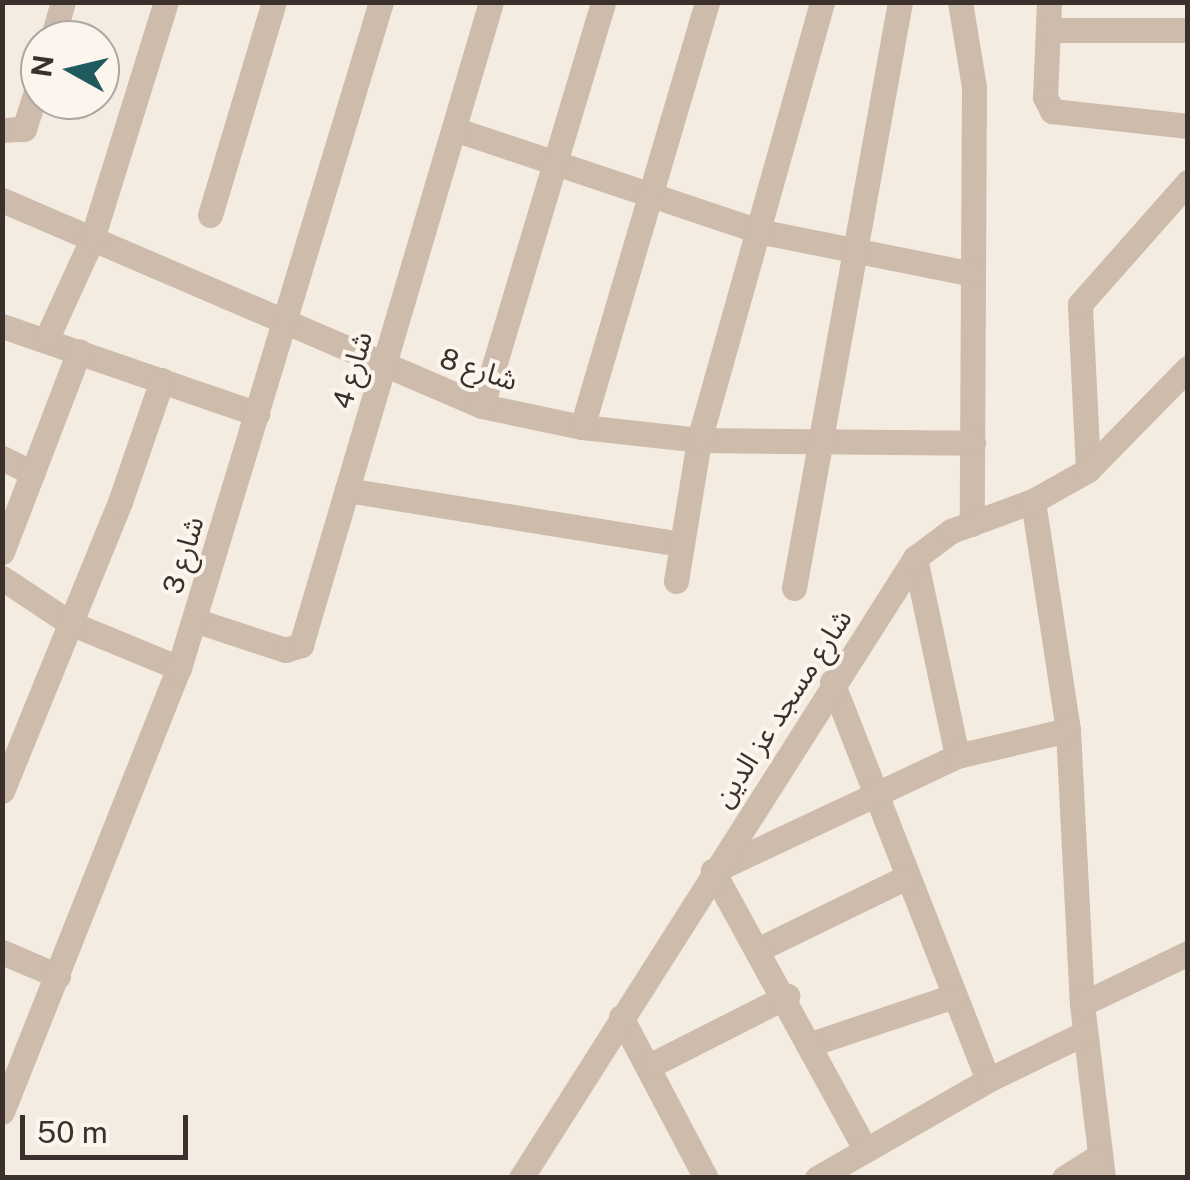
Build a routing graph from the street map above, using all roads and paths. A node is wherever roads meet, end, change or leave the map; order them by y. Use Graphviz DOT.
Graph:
graph roads {
  1 [pos="166,2"];
  2 [pos="274,2"];
  3 [pos="381,2"];
  4 [pos="491,2"];
  5 [pos="603,2"];
  6 [pos="706,2"];
  7 [pos="822,2"];
  8 [pos="900,2"];
  9 [pos="1049,2"];
  10 [pos="957,3"];
  11 [pos="1048,30"];
  12 [pos="1188,30"];
  13 [pos="27,120"];
  14 [pos="1188,126"];
  15 [pos="454,128"];
  16 [pos="2,130"];
  17 [pos="554,165"];
  18 [pos="1188,182"];
  19 [pos="649,199"];
  20 [pos="2,200"];
  21 [pos="210,215"];
  22 [pos="758,232"];
  23 [pos="92,239"];
  24 [pos="855,250"];
  25 [pos="973,274"];
  26 [pos="285,322"];
  27 [pos="2,326"];
  28 [pos="46,340"];
  29 [pos="79,351"];
  30 [pos="384,368"];
  31 [pos="1188,368"];
  32 [pos="162,380"];
  33 [pos="482,406"];
  34 [pos="257,414"];
  35 [pos="582,428"];
  36 [pos="699,440"];
  37 [pos="821,440"];
  38 [pos="973,443"];
  39 [pos="2,458"];
  40 [pos="1088,470"];
  41 [pos="33,473"];
  42 [pos="347,490"];
  43 [pos="1032,502"];
  44 [pos="972,524"];
  45 [pos="682,544"];
  46 [pos="2,552"];
  47 [pos="915,558"];
  48 [pos="2,578"];
  49 [pos="676,580"];
  50 [pos="794,588"];
  51 [pos="194,620"];
  52 [pos="70,623"];
  53 [pos="178,668"];
  54 [pos="832,682"];
  55 [pos="1068,730"];
  56 [pos="957,756"];
  57 [pos="2,791"];
  58 [pos="878,796"];
  59 [pos="713,871"];
  60 [pos="907,877"];
  61 [pos="756,950"];
  62 [pos="2,952"];
  63 [pos="1185,961"];
  64 [pos="58,976"];
  65 [pos="787,996"];
  66 [pos="954,996"];
  67 [pos="1082,1004"];
  68 [pos="622,1017"];
  69 [pos="1085,1033"];
  70 [pos="808,1045"];
  71 [pos="651,1065"];
  72 [pos="988,1080"];
  73 [pos="4,1105"];
  74 [pos="864,1147"];
  75 [pos="1101,1167"];
  76 [pos="521,1178"];
  77 [pos="706,1178"];
  78 [pos="816,1178"];
  79 [pos="1064,1178"];
  1 -- 23 [label="street"];
  2 -- 21 [label="street"];
  3 -- 26 [label="street, شارع 3"];
  4 -- 15 [label="street, شارع 4"];
  5 -- 17 [label="street"];
  6 -- 19 [label="street"];
  7 -- 22 [label="street"];
  8 -- 24 [label="street"];
  9 -- 11 [label="street"];
  10 -- 25 [label="street"];
  11 -- 12 [label="street"];
  11 -- 14 [label="street"];
  13 -- 16 [label="street"];
  15 -- 17 [label="street"];
  15 -- 30 [label="street, شارع 4"];
  17 -- 19 [label="street"];
  17 -- 33 [label="street"];
  18 -- 40 [label="street"];
  19 -- 22 [label="street"];
  19 -- 35 [label="street"];
  20 -- 23 [label="street, شارع 8"];
  22 -- 24 [label="street"];
  22 -- 36 [label="street"];
  23 -- 26 [label="street, شارع 8"];
  23 -- 28 [label="street"];
  24 -- 25 [label="street"];
  24 -- 37 [label="street"];
  25 -- 38 [label="street"];
  26 -- 30 [label="street, شارع 8"];
  26 -- 34 [label="street, شارع 3"];
  27 -- 28 [label="street"];
  28 -- 29 [label="street"];
  29 -- 32 [label="street"];
  29 -- 41 [label="street"];
  30 -- 33 [label="street, شارع 8"];
  30 -- 42 [label="street, شارع 4"];
  31 -- 40 [label="street, شارع مسجد عز الدين"];
  32 -- 34 [label="street"];
  32 -- 52 [label="street"];
  33 -- 35 [label="street, شارع 8"];
  34 -- 51 [label="street, شارع 3"];
  35 -- 36 [label="street, شارع 8"];
  36 -- 37 [label="street, شارع 8"];
  36 -- 45 [label="street"];
  37 -- 38 [label="street, شارع 8"];
  37 -- 50 [label="street"];
  38 -- 44 [label="street"];
  39 -- 41 [label="street"];
  40 -- 43 [label="street, شارع مسجد عز الدين"];
  41 -- 46 [label="street"];
  42 -- 45 [label="street"];
  42 -- 51 [label="street, شارع 4"];
  43 -- 44 [label="street, شارع مسجد عز الدين"];
  43 -- 55 [label="street"];
  44 -- 47 [label="street, شارع مسجد عز الدين"];
  45 -- 49 [label="street"];
  47 -- 54 [label="street, شارع مسجد عز الدين"];
  47 -- 56 [label="street"];
  48 -- 52 [label="street"];
  51 -- 53 [label="street, شارع 3"];
  52 -- 53 [label="street"];
  52 -- 57 [label="street"];
  53 -- 64 [label="street, شارع 3"];
  54 -- 58 [label="street"];
  54 -- 59 [label="street, شارع مسجد عز الدين"];
  55 -- 56 [label="street"];
  55 -- 67 [label="street"];
  56 -- 58 [label="street"];
  58 -- 59 [label="street"];
  58 -- 60 [label="street"];
  59 -- 61 [label="street"];
  59 -- 68 [label="street, شارع مسجد عز الدين"];
  60 -- 61 [label="street"];
  60 -- 66 [label="street"];
  61 -- 65 [label="street"];
  62 -- 64 [label="street"];
  63 -- 67 [label="street"];
  64 -- 73 [label="street, شارع 3"];
  65 -- 70 [label="street"];
  65 -- 71 [label="street"];
  66 -- 70 [label="street"];
  66 -- 72 [label="street"];
  67 -- 69 [label="street"];
  68 -- 71 [label="street"];
  68 -- 76 [label="street, شارع مسجد عز الدين"];
  69 -- 72 [label="street"];
  69 -- 75 [label="street"];
  70 -- 74 [label="street"];
  71 -- 77 [label="street"];
  72 -- 74 [label="street"];
  74 -- 78 [label="street"];
  75 -- 79 [label="street"];
}
